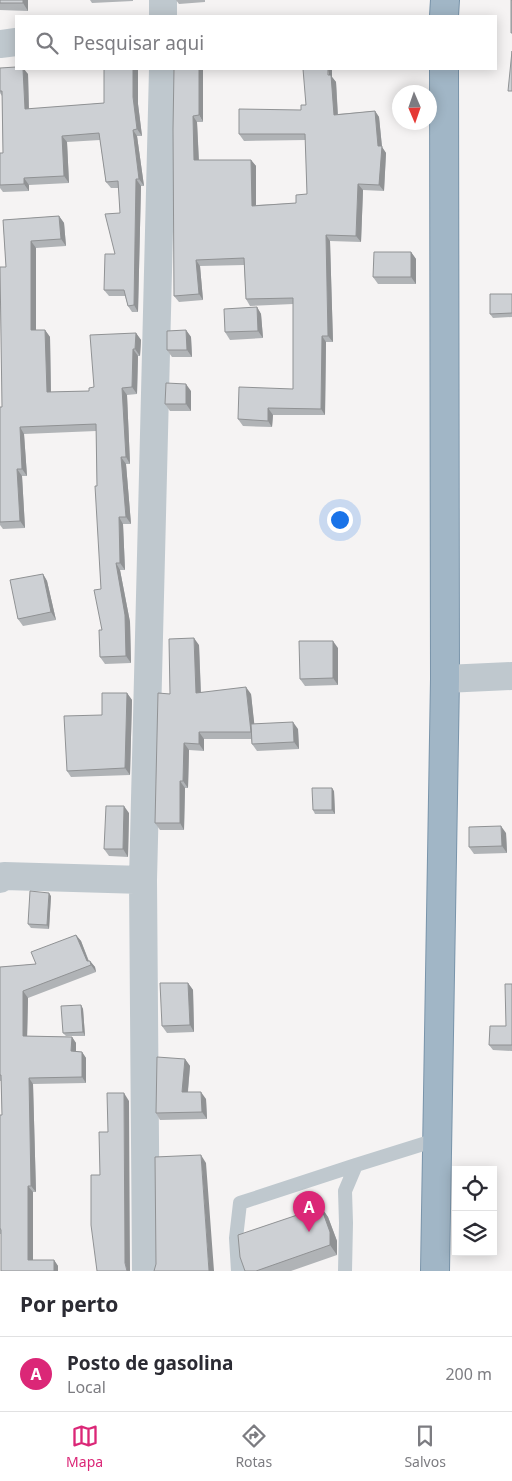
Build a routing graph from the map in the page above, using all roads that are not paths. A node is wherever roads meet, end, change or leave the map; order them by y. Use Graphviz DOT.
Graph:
graph roads {
  1 [pos="163,0"];
  2 [pos="444,0"];
  3 [pos="164,15"];
  4 [pos="444,15"];
  5 [pos="15,42"];
  6 [pos="0,44"];
  7 [pos="163,70"];
  8 [pos="444,70"];
  9 [pos="512,676"];
  10 [pos="446,679"];
  11 [pos="0,879"];
  12 [pos="143,880"];
  13 [pos="436,1140"];
  14 [pos="356,1166"];
  15 [pos="146,1271"];
  16 [pos="238,1271"];
  17 [pos="345,1271"];
  18 [pos="435,1271"];
  1 -- 3 [label="street"];
  2 -- 4 [label="highway"];
  5 -- 6 [label="street"];
  7 -- 12 [label="street"];
  8 -- 10 [label="highway"];
  9 -- 10 [label="street"];
  10 -- 13 [label="highway"];
  11 -- 12 [label="street"];
  12 -- 15 [label="street"];
  13 -- 14 [label="lane"];
  13 -- 18 [label="highway"];
  14 -- 16 [label="lane"];
  14 -- 17 [label="lane"];
}
